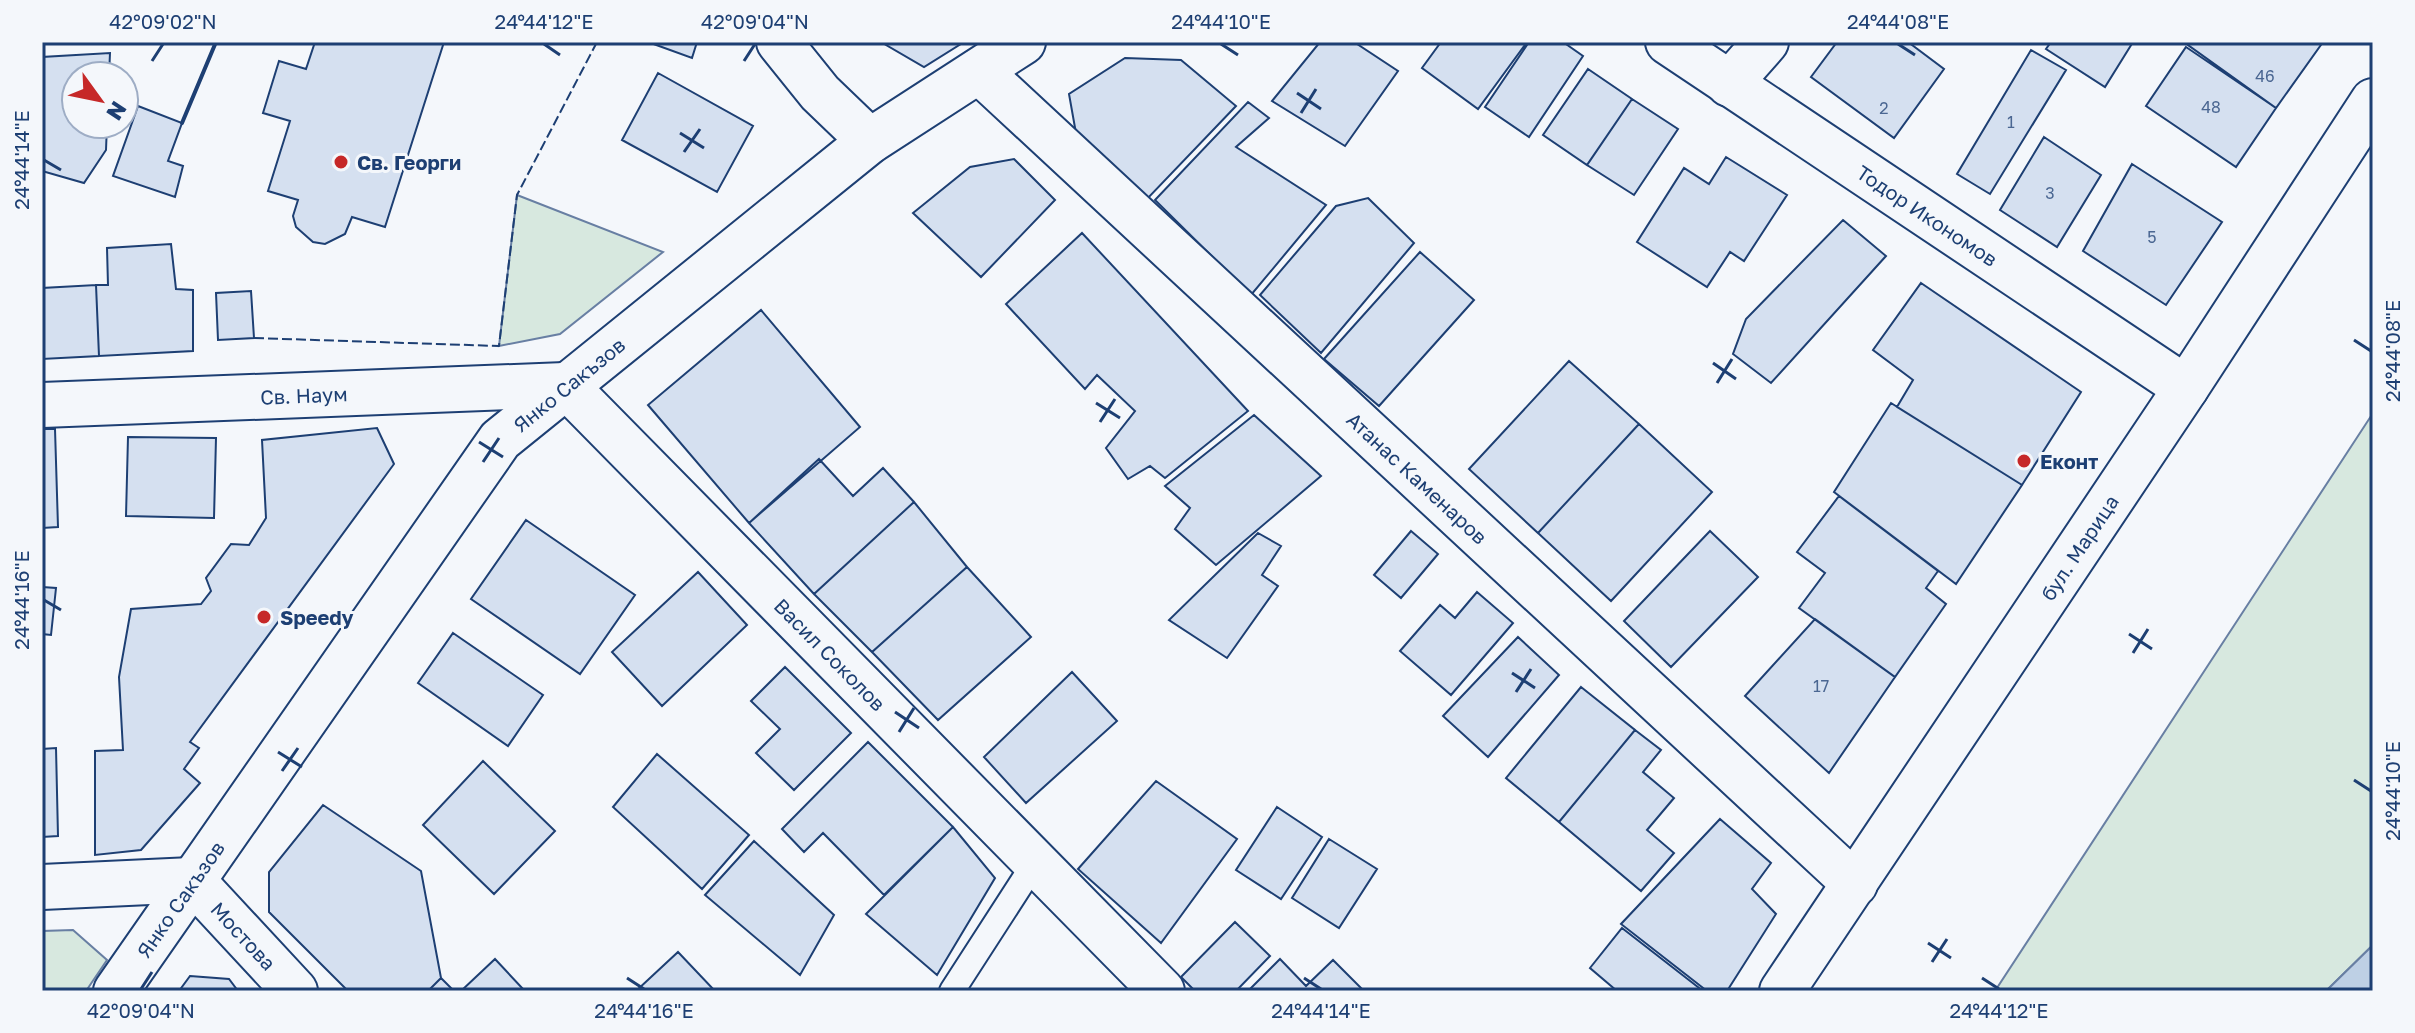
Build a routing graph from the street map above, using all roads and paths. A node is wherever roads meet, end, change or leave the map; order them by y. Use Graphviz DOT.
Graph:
graph roads {
  1 [pos="779,42"];
  2 [pos="1023,42"];
  3 [pos="1668,42"];
  4 [pos="1766,42"];
  5 [pos="979,71"];
  6 [pos="1729,84"];
  7 [pos="2373,101"];
  8 [pos="870,141"];
  9 [pos="565,385"];
  10 [pos="2186,388"];
  11 [pos="42,405"];
  12 [pos="1034,864"];
  13 [pos="192,880"];
  14 [pos="1855,884"];
  15 [pos="42,887"];
  16 [pos="116,991"];
  17 [pos="295,991"];
  18 [pos="952,991"];
  19 [pos="1162,991"];
  20 [pos="1782,991"];
  1 -- 8 [label="street"];
  2 -- 5 [label="street, Янко Сакъзов"];
  3 -- 6 [label="street, Тодор Икономов"];
  4 -- 6 [label="street"];
  5 -- 8 [label="street, Янко Сакъзов"];
  5 -- 14 [label="street, Атанас Каменаров"];
  6 -- 10 [label="street, Тодор Икономов"];
  7 -- 10 [label="street, бул. Марица"];
  8 -- 9 [label="street, Янко Сакъзов"];
  9 -- 11 [label="street, Св. Наум"];
  9 -- 12 [label="street, Васил Соколов"];
  9 -- 13 [label="street, Янко Сакъзов"];
  10 -- 14 [label="street, бул. Марица"];
  12 -- 18 [label="lane"];
  12 -- 19 [label="street, Васил Соколов"];
  13 -- 15 [label="street"];
  13 -- 16 [label="street, Янко Сакъзов"];
  13 -- 17 [label="street, Мостова"];
  14 -- 20 [label="street, бул. Марица"];
}
